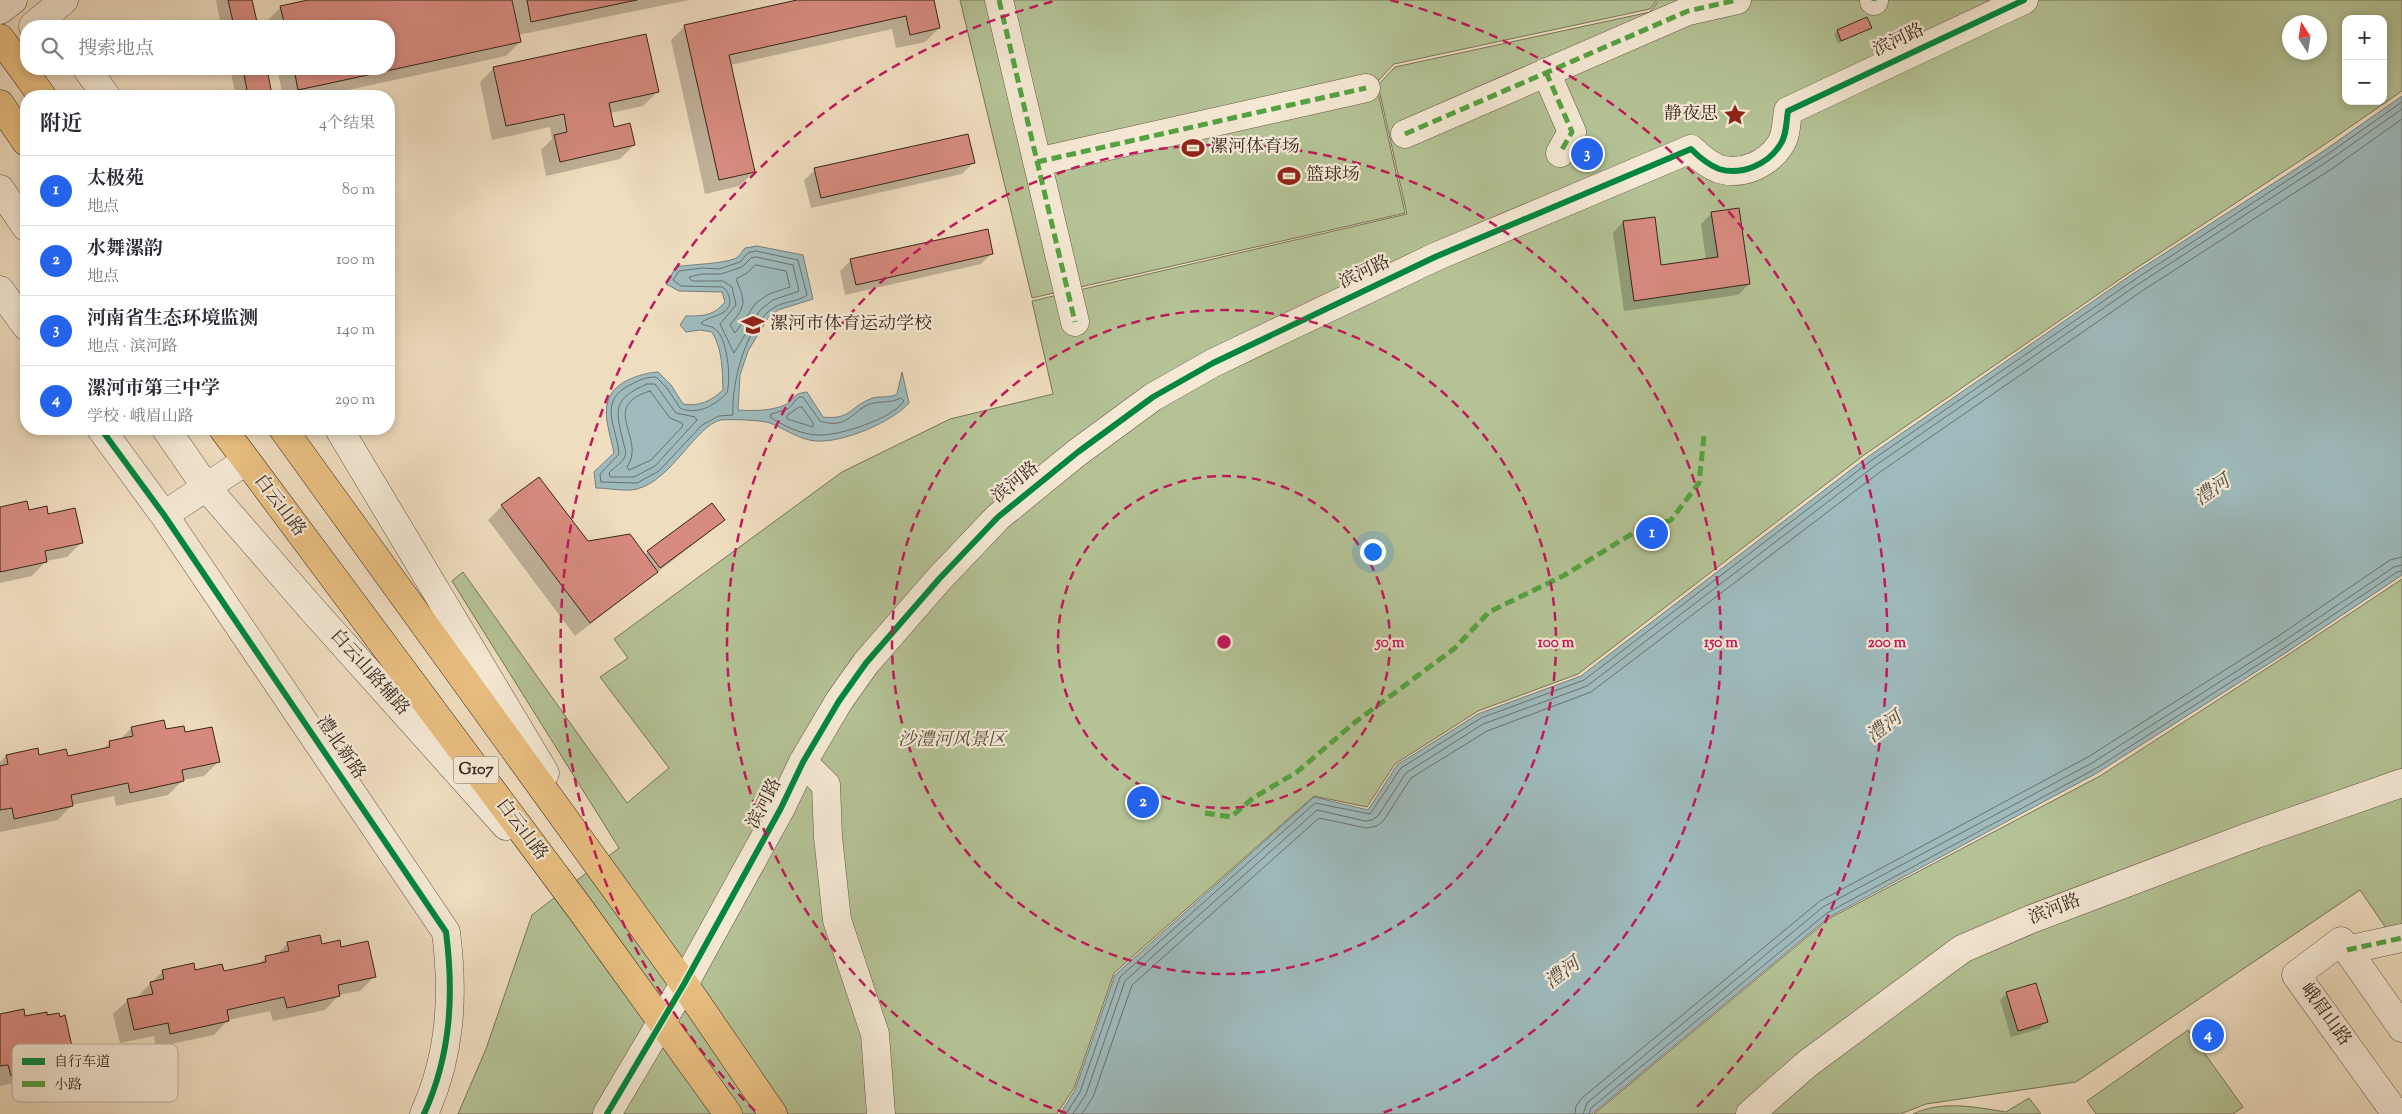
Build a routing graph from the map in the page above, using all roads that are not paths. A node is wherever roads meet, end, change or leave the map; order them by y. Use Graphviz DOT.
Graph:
graph roads {
  1 [pos="13,0"];
  2 [pos="998,0"];
  3 [pos="2024,0"];
  4 [pos="1723,1"];
  5 [pos="0,10"];
  6 [pos="8,42"];
  7 [pos="20,61"];
  8 [pos="1546,72"];
  9 [pos="29,75"];
  10 [pos="91,75"];
  11 [pos="1366,88"];
  12 [pos="38,90"];
  13 [pos="102,90"];
  14 [pos="0,104"];
  15 [pos="20,133"];
  16 [pos="1405,134"];
  17 [pos="1560,153"];
  18 [pos="1037,162"];
  19 [pos="0,190"];
  20 [pos="20,218"];
  21 [pos="0,290"];
  22 [pos="20,318"];
  23 [pos="1075,322"];
  24 [pos="105,435"];
  25 [pos="170,435"];
  26 [pos="227,435"];
  27 [pos="287,435"];
  28 [pos="343,435"];
  29 [pos="246,462"];
  30 [pos="206,487"];
  31 [pos="164,515"];
  32 [pos="803,762"];
  33 [pos="2402,783"];
  34 [pos="606,875"];
  35 [pos="581,910"];
  36 [pos="2402,938"];
  37 [pos="2347,950"];
  38 [pos="684,984"];
  39 [pos="662,1022"];
  40 [pos="2402,1028"];
  41 [pos="424,1114"];
  42 [pos="607,1114"];
  43 [pos="728,1114"];
  44 [pos="773,1114"];
  45 [pos="881,1114"];
  46 [pos="1750,1114"];
  47 [pos="2396,1114"];
  1 -- 5 [label="street"];
  2 -- 18 [label="street"];
  3 -- 32 [label="street, 滨河路"];
  4 -- 8 [label="street"];
  6 -- 7 [label="highway"];
  8 -- 16 [label="street"];
  8 -- 17 [label="street"];
  9 -- 12 [label="highway"];
  10 -- 13 [label="street"];
  11 -- 18 [label="street"];
  14 -- 15 [label="highway"];
  18 -- 23 [label="street"];
  19 -- 20 [label="street"];
  21 -- 22 [label="street"];
  24 -- 31 [label="street, 澧北新路"];
  25 -- 30 [label="street, 白云山路辅路"];
  26 -- 29 [label="highway, 白云山路 / G107"];
  27 -- 34 [label="highway, G107"];
  28 -- 34 [label="street"];
  29 -- 30 [label="street"];
  29 -- 35 [label="highway, 白云山路 / G107"];
  30 -- 31 [label="street"];
  30 -- 35 [label="street, 白云山路辅路"];
  31 -- 41 [label="street, 澧北新路"];
  32 -- 38 [label="street, 滨河路"];
  32 -- 45 [label="street"];
  33 -- 46 [label="street, 滨河路"];
  34 -- 38 [label="highway, G107"];
  35 -- 39 [label="highway, 白云山路 / G107"];
  36 -- 37 [label="street"];
  37 -- 40 [label="street"];
  37 -- 47 [label="street, 峨眉山路"];
  38 -- 39 [label="street, 滨河路"];
  38 -- 44 [label="highway, G107"];
  39 -- 42 [label="street, 滨河路"];
  39 -- 43 [label="highway, 白云山路 / G107"];
}
